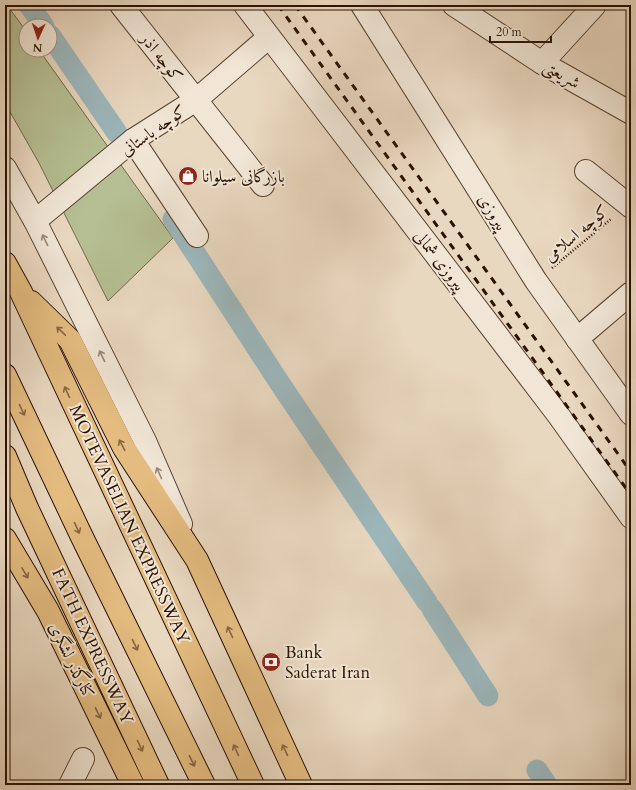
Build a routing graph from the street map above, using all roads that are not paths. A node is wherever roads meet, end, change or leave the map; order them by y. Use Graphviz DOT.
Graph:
graph roads {
  1 [pos="121,5"];
  2 [pos="245,5"];
  3 [pos="362,5"];
  4 [pos="454,5"];
  5 [pos="595,5"];
  6 [pos="269,37"];
  7 [pos="542,63"];
  8 [pos="196,100"];
  9 [pos="631,113"];
  10 [pos="133,140"];
  11 [pos="5,168"];
  12 [pos="586,172"];
  13 [pos="264,185"];
  14 [pos="630,206"];
  15 [pos="35,221"];
  16 [pos="198,236"];
  17 [pos="5,263"];
  18 [pos="21,292"];
  19 [pos="631,293"];
  20 [pos="577,339"];
  21 [pos="5,375"];
  22 [pos="631,414"];
  23 [pos="5,456"];
  24 [pos="5,470"];
  25 [pos="27,508"];
  26 [pos="631,517"];
  27 [pos="5,539"];
  28 [pos="197,560"];
  29 [pos="83,759"];
  30 [pos="70,785"];
  31 [pos="133,785"];
  32 [pos="158,785"];
  33 [pos="204,785"];
  34 [pos="253,785"];
  35 [pos="302,785"];
  1 -- 8 [label="street, کوچه اذر"];
  2 -- 6 [label="street, پیروزی شمالی"];
  3 -- 20 [label="street, پیروزی"];
  4 -- 7 [label="street, شریعتی"];
  5 -- 7 [label="street"];
  6 -- 8 [label="street, کوچه باستانی"];
  6 -- 26 [label="street, پیروزی شمالی"];
  7 -- 9 [label="street, شریعتی"];
  8 -- 10 [label="street, کوچه باستانی"];
  8 -- 13 [label="street, کوچه اذر"];
  10 -- 15 [label="street, کوچه باستانی"];
  10 -- 16 [label="street"];
  11 -- 15 [label="street"];
  12 -- 14 [label="street"];
  28 -- 15 [label="street, one-way"];
  17 -- 18 [label="main road, MOTEVASELIAN EXPRESSWAY"];
  28 -- 18 [label="main road, one-way"];
  34 -- 18 [label="main road, MOTEVASELIAN EXPRESSWAY, one-way"];
  19 -- 20 [label="street"];
  20 -- 22 [label="street, پیروزی"];
  21 -- 33 [label="main road, one-way"];
  23 -- 25 [label="main road"];
  24 -- 25 [label="main road"];
  25 -- 32 [label="main road, FATH EXPRESSWAY, one-way"];
  27 -- 31 [label="main road, کنارگذر لشگری, one-way"];
  35 -- 28 [label="main road, one-way"];
  29 -- 30 [label="street"];
}
